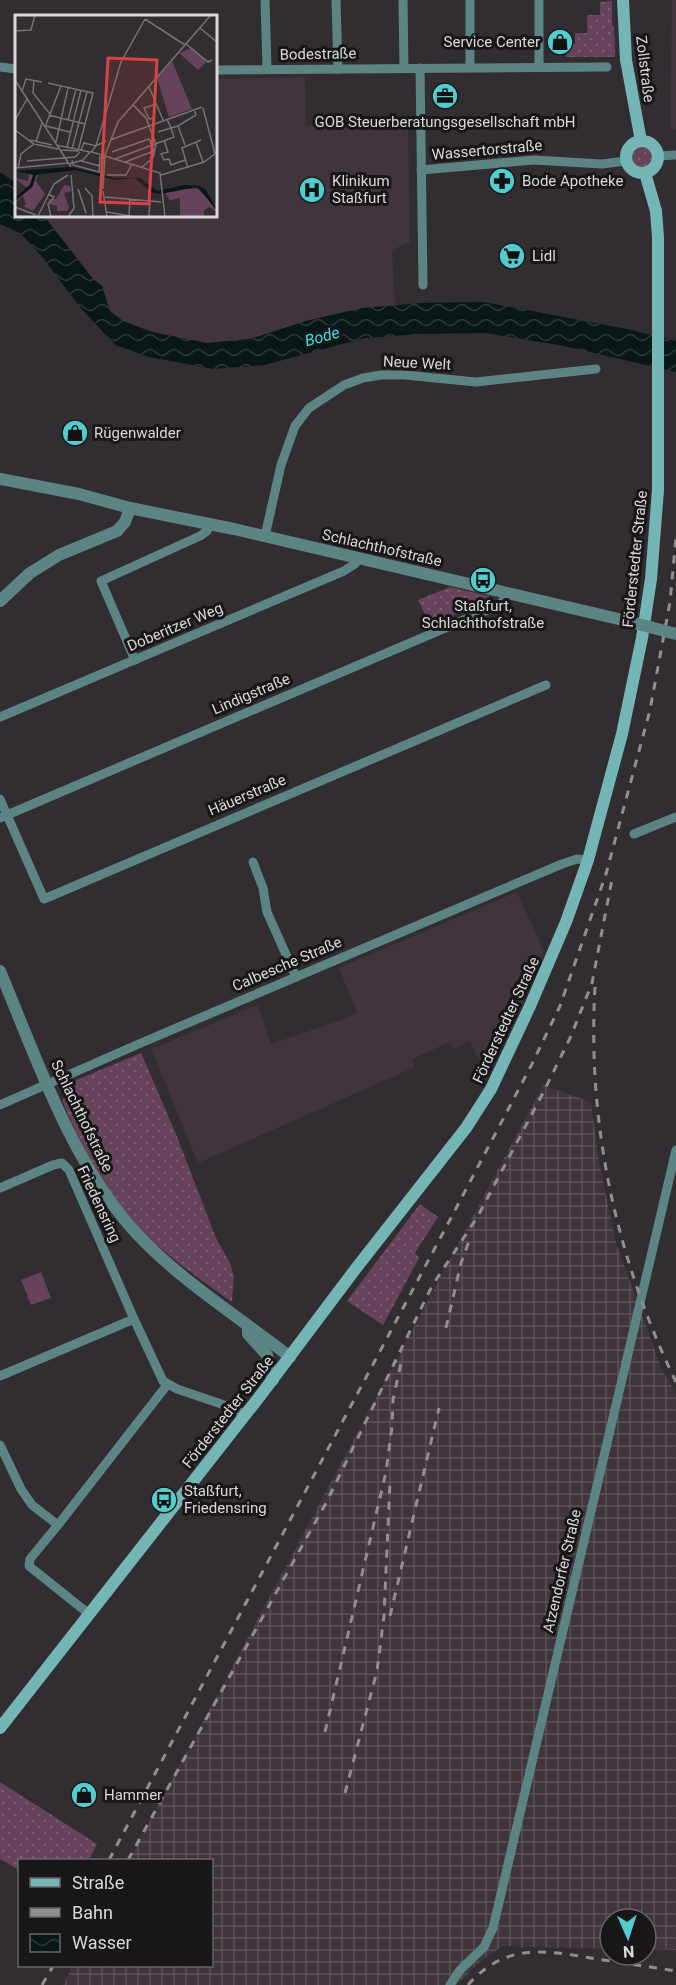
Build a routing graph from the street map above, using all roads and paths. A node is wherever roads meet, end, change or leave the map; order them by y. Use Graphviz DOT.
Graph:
graph roads {
  1 [pos="265,0"];
  2 [pos="336,0"];
  3 [pos="403,0"];
  4 [pos="470,0"];
  5 [pos="539,0"];
  6 [pos="623,0"];
  7 [pos="0,67"];
  8 [pos="470,67"];
  9 [pos="539,67"];
  10 [pos="607,67"];
  11 [pos="404,68"];
  12 [pos="420,68"];
  13 [pos="15,69"];
  14 [pos="267,69"];
  15 [pos="338,69"];
  16 [pos="218,70"];
  17 [pos="641,141"];
  18 [pos="676,155"];
  19 [pos="658,156"];
  20 [pos="626,161"];
  21 [pos="421,170"];
  22 [pos="645,173"];
  23 [pos="423,285"];
  24 [pos="596,369"];
  25 [pos="0,479"];
  26 [pos="130,508"];
  27 [pos="210,525"];
  28 [pos="265,536"];
  29 [pos="358,558"];
  30 [pos="507,592"];
  31 [pos="0,601"];
  32 [pos="676,634"];
  33 [pos="135,660"];
  34 [pos="546,685"];
  35 [pos="0,717"];
  36 [pos="0,799"];
  37 [pos="3,816"];
  38 [pos="676,817"];
  39 [pos="634,834"];
  40 [pos="588,860"];
  41 [pos="253,862"];
  42 [pos="0,971"];
  43 [pos="296,977"];
  44 [pos="48,1084"];
  45 [pos="0,1105"];
  46 [pos="676,1150"];
  47 [pos="0,1188"];
  48 [pos="134,1319"];
  49 [pos="247,1324"];
  50 [pos="290,1357"];
  51 [pos="0,1376"];
  52 [pos="273,1380"];
  53 [pos="167,1384"];
  54 [pos="245,1415"];
  55 [pos="0,1445"];
  56 [pos="58,1525"];
  57 [pos="89,1614"];
  58 [pos="0,1728"];
  59 [pos="450,1985"];
  1 -- 14 [label="street"];
  2 -- 15 [label="street"];
  3 -- 11 [label="street"];
  4 -- 8 [label="street"];
  5 -- 9 [label="street"];
  6 -- 17 [label="main road, Zollstraße"];
  7 -- 13 [label="street"];
  8 -- 9 [label="street, Bodestraße"];
  8 -- 12 [label="street, Bodestraße"];
  9 -- 10 [label="street, Bodestraße"];
  11 -- 12 [label="street, Bodestraße"];
  11 -- 15 [label="street, Bodestraße"];
  12 -- 21 [label="street"];
  14 -- 15 [label="street, Bodestraße"];
  14 -- 16 [label="street, Bodestraße"];
  17 -- 19 [label="main road"];
  17 -- 20 [label="main road"];
  18 -- 19 [label="street"];
  19 -- 22 [label="main road"];
  20 -- 21 [label="street, Wassertorstraße"];
  20 -- 22 [label="main road"];
  21 -- 23 [label="street"];
  22 -- 40 [label="main road, Förderstedter Straße"];
  24 -- 28 [label="street, Neue Welt"];
  25 -- 26 [label="street, Schlachthofstraße"];
  26 -- 27 [label="street, Schlachthofstraße"];
  26 -- 31 [label="street"];
  27 -- 28 [label="street, Schlachthofstraße"];
  27 -- 33 [label="street"];
  28 -- 29 [label="street, Schlachthofstraße"];
  29 -- 30 [label="street, Schlachthofstraße"];
  29 -- 33 [label="street, Doberitzer Weg"];
  30 -- 32 [label="street, Schlachthofstraße, bridge"];
  30 -- 37 [label="street, Lindigstraße"];
  33 -- 35 [label="street, Doberitzer Weg"];
  34 -- 37 [label="street, Häuerstraße"];
  36 -- 37 [label="street"];
  38 -- 39 [label="street"];
  40 -- 43 [label="street, Calbesche Straße"];
  40 -- 50 [label="main road, Förderstedter Straße"];
  41 -- 43 [label="street"];
  42 -- 44 [label="street, Schlachthofstraße"];
  43 -- 44 [label="street, Calbesche Straße"];
  44 -- 45 [label="street, Calbesche Straße"];
  44 -- 49 [label="street, Schlachthofstraße"];
  46 -- 59 [label="street, Atzendorfer Straße"];
  47 -- 48 [label="street, Friedensring"];
  48 -- 51 [label="street"];
  48 -- 53 [label="street, Friedensring"];
  49 -- 50 [label="street, Schlachthofstraße"];
  49 -- 52 [label="street, Schlachthofstraße"];
  50 -- 52 [label="main road, Förderstedter Straße"];
  52 -- 54 [label="main road, Förderstedter Straße"];
  53 -- 54 [label="street"];
  53 -- 56 [label="street"];
  54 -- 57 [label="main road, Förderstedter Straße"];
  55 -- 56 [label="street"];
  56 -- 57 [label="street"];
  57 -- 58 [label="main road, Förderstedter Straße"];
}
